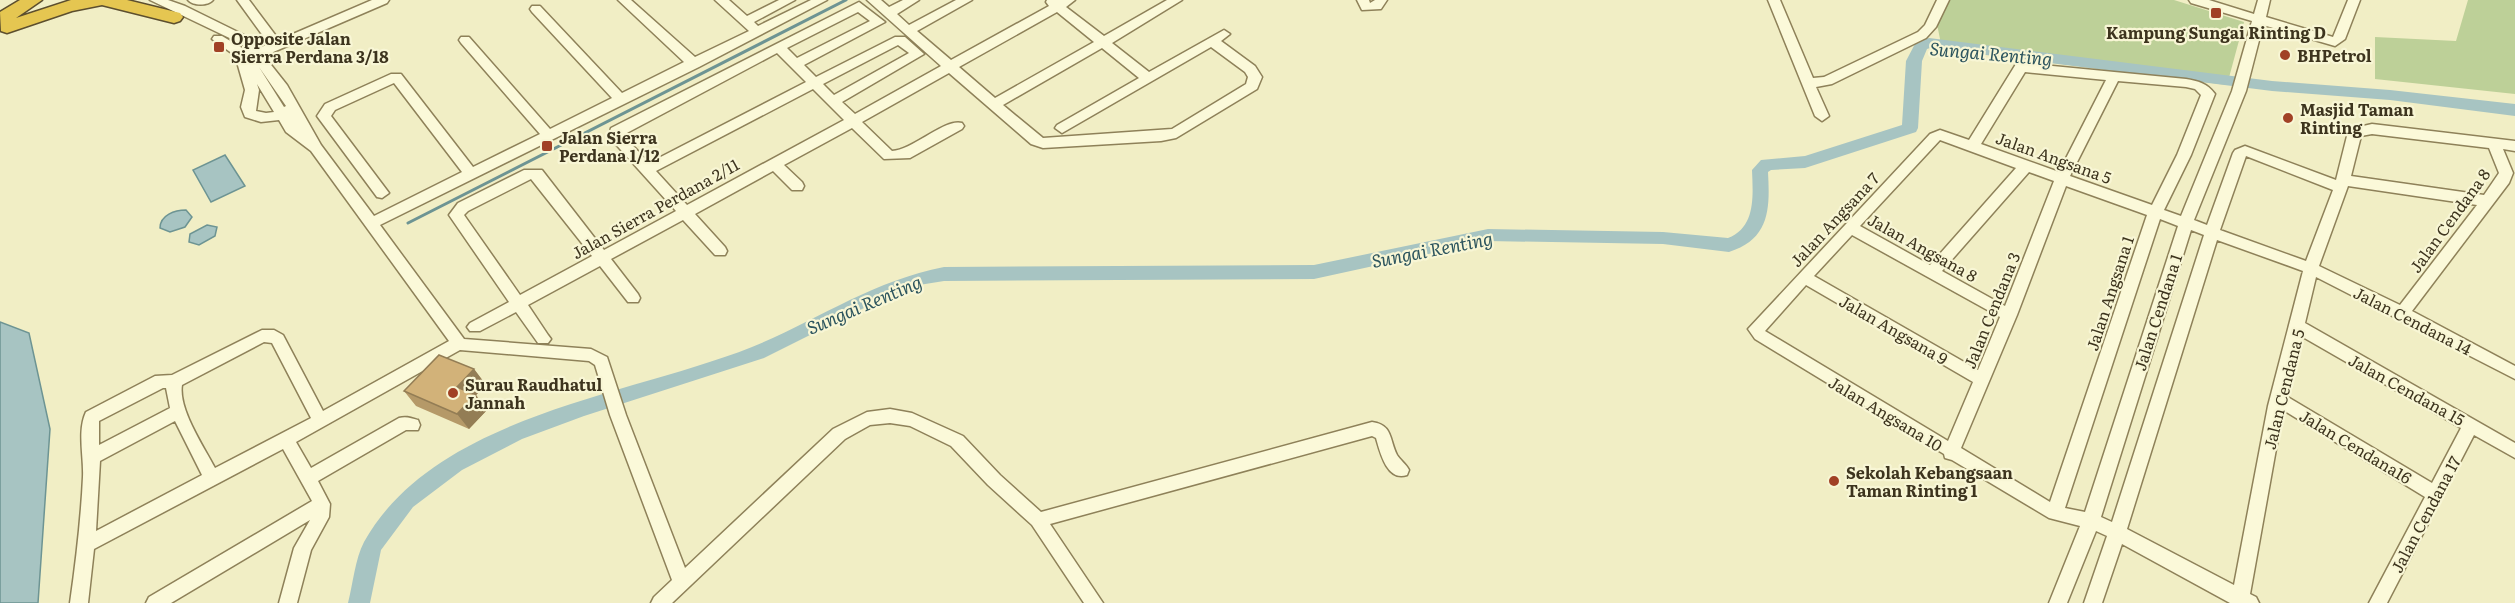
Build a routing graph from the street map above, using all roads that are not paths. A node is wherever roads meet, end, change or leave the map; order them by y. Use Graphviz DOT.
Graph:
graph roads {
  1 [pos="17,0"];
  2 [pos="33,0"];
  3 [pos="51,0"];
  4 [pos="102,0"];
  5 [pos="128,0"];
  6 [pos="156,0"];
  7 [pos="207,0"];
  8 [pos="243,0"];
  9 [pos="383,0"];
  10 [pos="624,0"];
  11 [pos="721,0"];
  12 [pos="789,0"];
  13 [pos="821,0"];
  14 [pos="873,0"];
  15 [pos="913,0"];
  16 [pos="966,0"];
  17 [pos="1176,0"];
  18 [pos="1363,0"];
  19 [pos="1381,0"];
  20 [pos="1774,0"];
  21 [pos="1943,0"];
  22 [pos="2195,0"];
  23 [pos="2264,0"];
  24 [pos="2354,0"];
  25 [pos="1058,2"];
  26 [pos="183,5"];
  27 [pos="355,5"];
  28 [pos="536,9"];
  29 [pos="888,13"];
  30 [pos="2258,21"];
  31 [pos="745,22"];
  32 [pos="2,23"];
  33 [pos="909,30"];
  34 [pos="758,32"];
  35 [pos="465,40"];
  36 [pos="1102,42"];
  37 [pos="277,46"];
  38 [pos="778,47"];
  39 [pos="248,55"];
  40 [pos="694,64"];
  41 [pos="795,64"];
  42 [pos="949,67"];
  43 [pos="2114,76"];
  44 [pos="1148,78"];
  45 [pos="815,83"];
  46 [pos="1809,83"];
  47 [pos="621,100"];
  48 [pos="833,101"];
  49 [pos="994,105"];
  50 [pos="288,111"];
  51 [pos="1822,116"];
  52 [pos="853,121"];
  53 [pos="957,126"];
  54 [pos="1062,129"];
  55 [pos="1940,135"];
  56 [pos="549,136"];
  57 [pos="2494,143"];
  58 [pos="1973,146"];
  59 [pos="2515,146"];
  60 [pos="775,164"];
  61 [pos="2025,167"];
  62 [pos="647,171"];
  63 [pos="471,174"];
  64 [pos="2062,179"];
  65 [pos="2341,183"];
  66 [pos="797,186"];
  67 [pos="382,193"];
  68 [pos="2487,201"];
  69 [pos="686,212"];
  70 [pos="2155,213"];
  71 [pos="2186,222"];
  72 [pos="370,224"];
  73 [pos="1851,228"];
  74 [pos="2211,231"];
  75 [pos="720,251"];
  76 [pos="602,258"];
  77 [pos="2311,268"];
  78 [pos="1932,272"];
  79 [pos="1805,278"];
  80 [pos="633,298"];
  81 [pos="519,303"];
  82 [pos="2402,313"];
  83 [pos="2009,315"];
  84 [pos="475,327"];
  85 [pos="2298,327"];
  86 [pos="1756,330"];
  87 [pos="543,339"];
  88 [pos="459,343"];
  89 [pos="2513,368"];
  90 [pos="1982,380"];
  91 [pos="175,382"];
  92 [pos="2278,399"];
  93 [pos="179,411"];
  94 [pos="320,421"];
  95 [pos="412,425"];
  96 [pos="2471,425"];
  97 [pos="286,439"];
  98 [pos="2515,451"];
  99 [pos="1952,453"];
  100 [pos="92,456"];
  101 [pos="1401,470"];
  102 [pos="212,478"];
  103 [pos="308,478"];
  104 [pos="2435,494"];
  105 [pos="322,504"];
  106 [pos="2055,513"];
  107 [pos="1038,520"];
  108 [pos="2091,521"];
  109 [pos="282,528"];
  110 [pos="2118,532"];
  111 [pos="309,535"];
  112 [pos="87,544"];
  113 [pos="682,582"];
  114 [pos="2243,601"];
  115 [pos="79,603"];
  116 [pos="155,603"];
  117 [pos="288,603"];
  118 [pos="660,603"];
  119 [pos="1094,603"];
  120 [pos="2058,603"];
  121 [pos="2093,603"];
  122 [pos="2378,603"];
  1 -- 32 [label="highway"];
  2 -- 32 [label="highway"];
  3 -- 32 [label="highway"];
  4 -- 26 [label="highway"];
  4 -- 32 [label="highway"];
  5 -- 26 [label="street"];
  6 -- 26 [label="street"];
  7 -- 26 [label="street"];
  8 -- 37 [label="street"];
  9 -- 27 [label="street"];
  10 -- 40 [label="street"];
  11 -- 31 [label="street"];
  12 -- 31 [label="street"];
  13 -- 34 [label="street"];
  14 -- 29 [label="street"];
  15 -- 29 [label="street"];
  16 -- 33 [label="street"];
  17 -- 36 [label="street"];
  18 -- 19 [label="street"];
  20 -- 46 [label="street"];
  21 -- 46 [label="street"];
  22 -- 30 [label="street"];
  23 -- 30 [label="street, Jalan Cendana 1"];
  24 -- 30 [label="street"];
  25 -- 36 [label="street"];
  25 -- 42 [label="street, Jalan Sierra Perdana 2/11"];
  26 -- 39 [label="street"];
  26 -- 39 [label="street"];
  27 -- 37 [label="street"];
  28 -- 47 [label="street"];
  29 -- 33 [label="street"];
  30 -- 71 [label="street, Jalan Cendana 1"];
  31 -- 34 [label="street"];
  33 -- 42 [label="street"];
  34 -- 40 [label="street"];
  35 -- 56 [label="street"];
  36 -- 44 [label="street"];
  36 -- 49 [label="street"];
  37 -- 39 [label="street"];
  38 -- 41 [label="street"];
  38 -- 41 [label="street"];
  38 -- 62 [label="street"];
  39 -- 50 [label="street"];
  39 -- 50 [label="street"];
  40 -- 47 [label="street"];
  41 -- 45 [label="street"];
  42 -- 49 [label="street"];
  42 -- 52 [label="street, Jalan Sierra Perdana 2/11"];
  43 -- 58 [label="street"];
  43 -- 64 [label="street, Jalan Cendana 3"];
  43 -- 70 [label="street, Jalan Angsana 1"];
  44 -- 49 [label="street"];
  44 -- 54 [label="street"];
  45 -- 48 [label="street"];
  45 -- 48 [label="street"];
  45 -- 62 [label="street"];
  46 -- 51 [label="street"];
  47 -- 56 [label="street"];
  48 -- 52 [label="street"];
  50 -- 72 [label="street"];
  52 -- 53 [label="street"];
  52 -- 60 [label="street, Jalan Sierra Perdana 2/11"];
  55 -- 58 [label="street, Jalan Angsana 5"];
  55 -- 73 [label="street, Jalan Angsana 7"];
  56 -- 63 [label="street"];
  57 -- 59 [label="street"];
  57 -- 65 [label="street, Jalan Cendana 5"];
  57 -- 68 [label="street, Jalan Cendana 8"];
  58 -- 61 [label="street, Jalan Angsana 5"];
  60 -- 66 [label="street"];
  60 -- 69 [label="street, Jalan Sierra Perdana 2/11"];
  61 -- 64 [label="street, Jalan Angsana 5"];
  61 -- 78 [label="street"];
  62 -- 69 [label="street"];
  63 -- 67 [label="street"];
  63 -- 72 [label="street"];
  64 -- 70 [label="street, Jalan Angsana 5"];
  64 -- 83 [label="street, Jalan Cendana 3"];
  65 -- 68 [label="street"];
  65 -- 74 [label="street, Jalan Cendana 1"];
  65 -- 77 [label="street, Jalan Cendana 5"];
  68 -- 82 [label="street, Jalan Cendana 8"];
  69 -- 75 [label="street"];
  69 -- 76 [label="street, Jalan Sierra Perdana 2/11"];
  70 -- 71 [label="street, Jalan Angsana 5"];
  70 -- 106 [label="street, Jalan Angsana 1"];
  71 -- 74 [label="street, Jalan Angsana 5"];
  71 -- 108 [label="street, Jalan Cendana 1"];
  72 -- 88 [label="street"];
  73 -- 78 [label="street, Jalan Angsana 8"];
  73 -- 79 [label="street, Jalan Angsana 7"];
  74 -- 77 [label="street, Jalan Cendana 14"];
  74 -- 110 [label="street, Jalan Cendana 1"];
  76 -- 80 [label="street"];
  76 -- 81 [label="street, Jalan Sierra Perdana 2/11"];
  76 -- 81 [label="street"];
  77 -- 82 [label="street, Jalan Cendana 14"];
  77 -- 85 [label="street, Jalan Cendana 5"];
  78 -- 83 [label="street, Jalan Angsana 8"];
  79 -- 86 [label="street, Jalan Angsana 7"];
  79 -- 90 [label="street, Jalan Angsana 9"];
  81 -- 84 [label="street, Jalan Sierra Perdana 2/11"];
  81 -- 87 [label="street"];
  82 -- 89 [label="street, Jalan Cendana 14"];
  83 -- 90 [label="street, Jalan Cendana 3"];
  85 -- 92 [label="street, Jalan Cendana 5"];
  85 -- 96 [label="street, Jalan Cendana 15"];
  86 -- 99 [label="street, Jalan Angsana 10"];
  88 -- 94 [label="street"];
  88 -- 113 [label="street"];
  90 -- 99 [label="street, Jalan Cendana 3"];
  91 -- 93 [label="street"];
  91 -- 94 [label="street"];
  91 -- 100 [label="street"];
  92 -- 104 [label="street, Jalan Cendana16"];
  92 -- 114 [label="street, Jalan Cendana 5"];
  93 -- 100 [label="street"];
  93 -- 102 [label="street"];
  94 -- 97 [label="street"];
  95 -- 103 [label="street"];
  96 -- 98 [label="street, Jalan Cendana 15"];
  96 -- 104 [label="street, Jalan Cendana 17"];
  97 -- 102 [label="street"];
  97 -- 103 [label="street"];
  99 -- 106 [label="street, Jalan Angsana 10"];
  100 -- 112 [label="street"];
  101 -- 107 [label="street"];
  102 -- 112 [label="street"];
  103 -- 105 [label="street"];
  104 -- 122 [label="street, Jalan Cendana 17"];
  105 -- 109 [label="street"];
  105 -- 111 [label="street"];
  106 -- 108 [label="street, Jalan Angsana 10"];
  107 -- 113 [label="street"];
  107 -- 119 [label="street"];
  108 -- 110 [label="street, Jalan Angsana 10"];
  108 -- 120 [label="street, Jalan Cendana 1"];
  109 -- 111 [label="street"];
  109 -- 116 [label="street"];
  110 -- 114 [label="street, Jalan Angsana 10"];
  110 -- 121 [label="street, Jalan Cendana 1"];
  111 -- 117 [label="street"];
  112 -- 115 [label="street"];
  113 -- 118 [label="street"];
}
